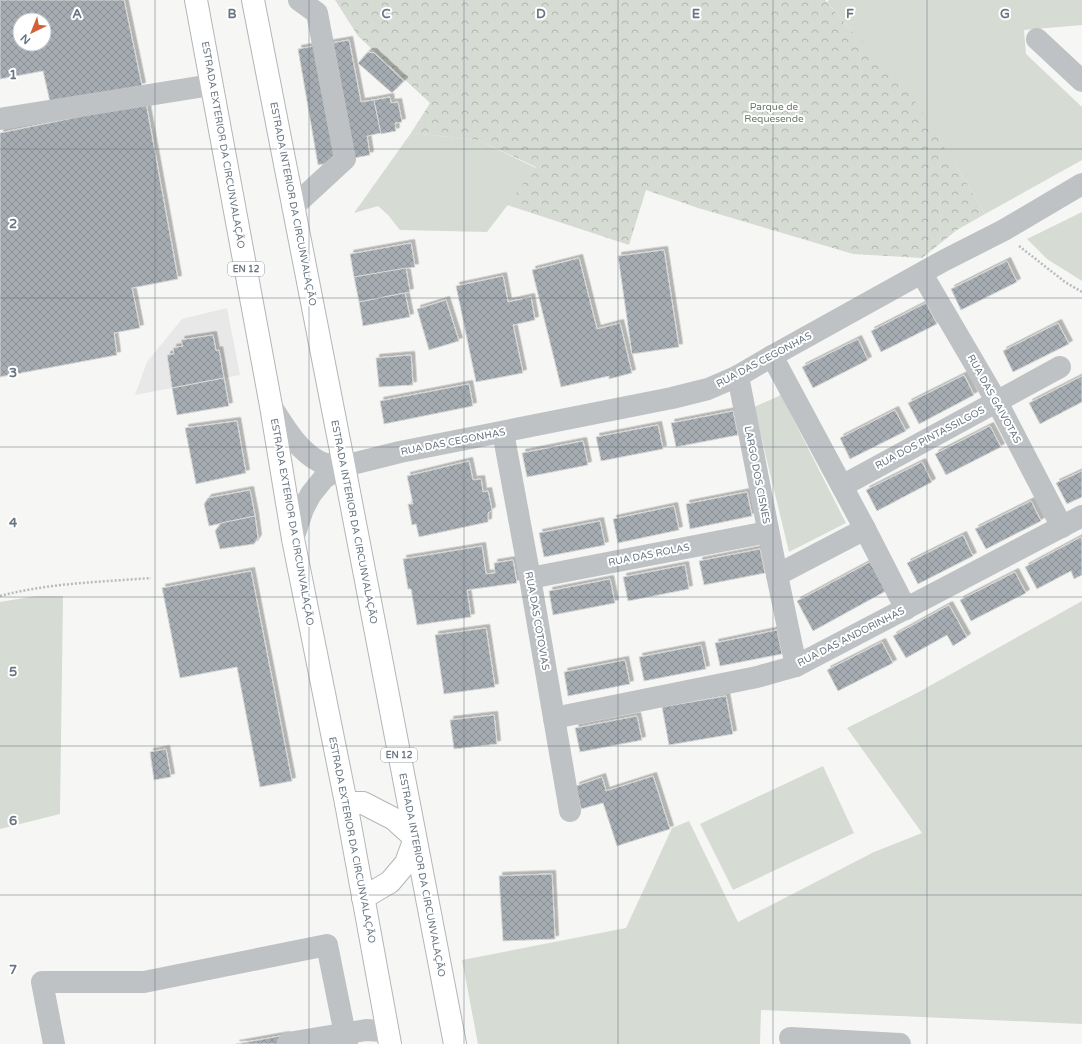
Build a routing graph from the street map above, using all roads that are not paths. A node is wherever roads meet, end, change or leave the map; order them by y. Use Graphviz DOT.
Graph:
graph roads {
  1 [pos="196,0"];
  2 [pos="253,0"];
  3 [pos="300,0"];
  4 [pos="1037,39"];
  5 [pos="1082,81"];
  6 [pos="212,85"];
  7 [pos="0,119"];
  8 [pos="1082,184"];
  9 [pos="293,207"];
  10 [pos="922,274"];
  11 [pos="772,356"];
  12 [pos="1060,367"];
  13 [pos="738,376"];
  14 [pos="997,402"];
  15 [pos="271,406"];
  16 [pos="503,432"];
  17 [pos="344,466"];
  18 [pos="842,486"];
  19 [pos="1082,516"];
  20 [pos="1062,527"];
  21 [pos="865,529"];
  22 [pos="768,532"];
  23 [pos="293,539"];
  24 [pos="777,575"];
  25 [pos="530,578"];
  26 [pos="906,609"];
  27 [pos="796,666"];
  28 [pos="554,718"];
  29 [pos="346,803"];
  30 [pos="570,811"];
  31 [pos="415,838"];
  32 [pos="363,898"];
  33 [pos="790,1038"];
  34 [pos="346,1039"];
  35 [pos="389,1039"];
  36 [pos="288,1043"];
  37 [pos="54,1044"];
  38 [pos="455,1044"];
  39 [pos="900,1044"];
  1 -- 6 [label="main road, ESTRADA EXTERIOR DA CIRCUNVALAÇÃO / EN 12"];
  2 -- 9 [label="main road, ESTRADA INTERIOR DA CIRCUNVALAÇÃO / EN 12"];
  3 -- 9 [label="street"];
  4 -- 5 [label="street"];
  6 -- 7 [label="street"];
  6 -- 15 [label="main road, ESTRADA EXTERIOR DA CIRCUNVALAÇÃO / EN 12"];
  8 -- 10 [label="street, RUA DAS CEGONHAS"];
  9 -- 17 [label="main road, ESTRADA INTERIOR DA CIRCUNVALAÇÃO / EN 12"];
  10 -- 11 [label="street, RUA DAS CEGONHAS"];
  10 -- 14 [label="street, RUA DAS GAIVOTAS"];
  11 -- 13 [label="street, RUA DAS CEGONHAS"];
  11 -- 18 [label="street"];
  12 -- 14 [label="street, RUA DOS PINTASSILGOS"];
  13 -- 16 [label="street, RUA DAS CEGONHAS"];
  13 -- 22 [label="street, LARGO DOS CISNES"];
  14 -- 18 [label="street, RUA DOS PINTASSILGOS"];
  14 -- 20 [label="street, RUA DAS GAIVOTAS"];
  15 -- 17 [label="street"];
  15 -- 23 [label="main road, ESTRADA EXTERIOR DA CIRCUNVALAÇÃO / EN 12"];
  16 -- 17 [label="street, RUA DAS CEGONHAS"];
  16 -- 25 [label="street, RUA DAS COTOVIAS"];
  17 -- 23 [label="street"];
  17 -- 31 [label="main road, ESTRADA INTERIOR DA CIRCUNVALAÇÃO / EN 12"];
  18 -- 21 [label="street"];
  19 -- 20 [label="street, RUA DAS ANDORINHAS"];
  20 -- 26 [label="street, RUA DAS ANDORINHAS"];
  21 -- 24 [label="street"];
  21 -- 26 [label="street"];
  22 -- 24 [label="street, LARGO DOS CISNES"];
  22 -- 25 [label="street, RUA DAS ROLAS"];
  23 -- 29 [label="main road, ESTRADA EXTERIOR DA CIRCUNVALAÇÃO / EN 12"];
  24 -- 27 [label="street, LARGO DOS CISNES"];
  25 -- 28 [label="street, RUA DAS COTOVIAS"];
  26 -- 27 [label="street, RUA DAS ANDORINHAS"];
  27 -- 28 [label="street, RUA DAS ANDORINHAS"];
  28 -- 30 [label="street, RUA DAS COTOVIAS"];
  29 -- 31 [label="main road"];
  29 -- 32 [label="main road, ESTRADA EXTERIOR DA CIRCUNVALAÇÃO / EN 12"];
  31 -- 32 [label="main road"];
  31 -- 38 [label="main road, ESTRADA INTERIOR DA CIRCUNVALAÇÃO / EN 12"];
  32 -- 35 [label="main road, ESTRADA EXTERIOR DA CIRCUNVALAÇÃO / EN 12"];
  33 -- 39 [label="street"];
  34 -- 35 [label="street"];
  34 -- 36 [label="street"];
  34 -- 37 [label="street"];
}
